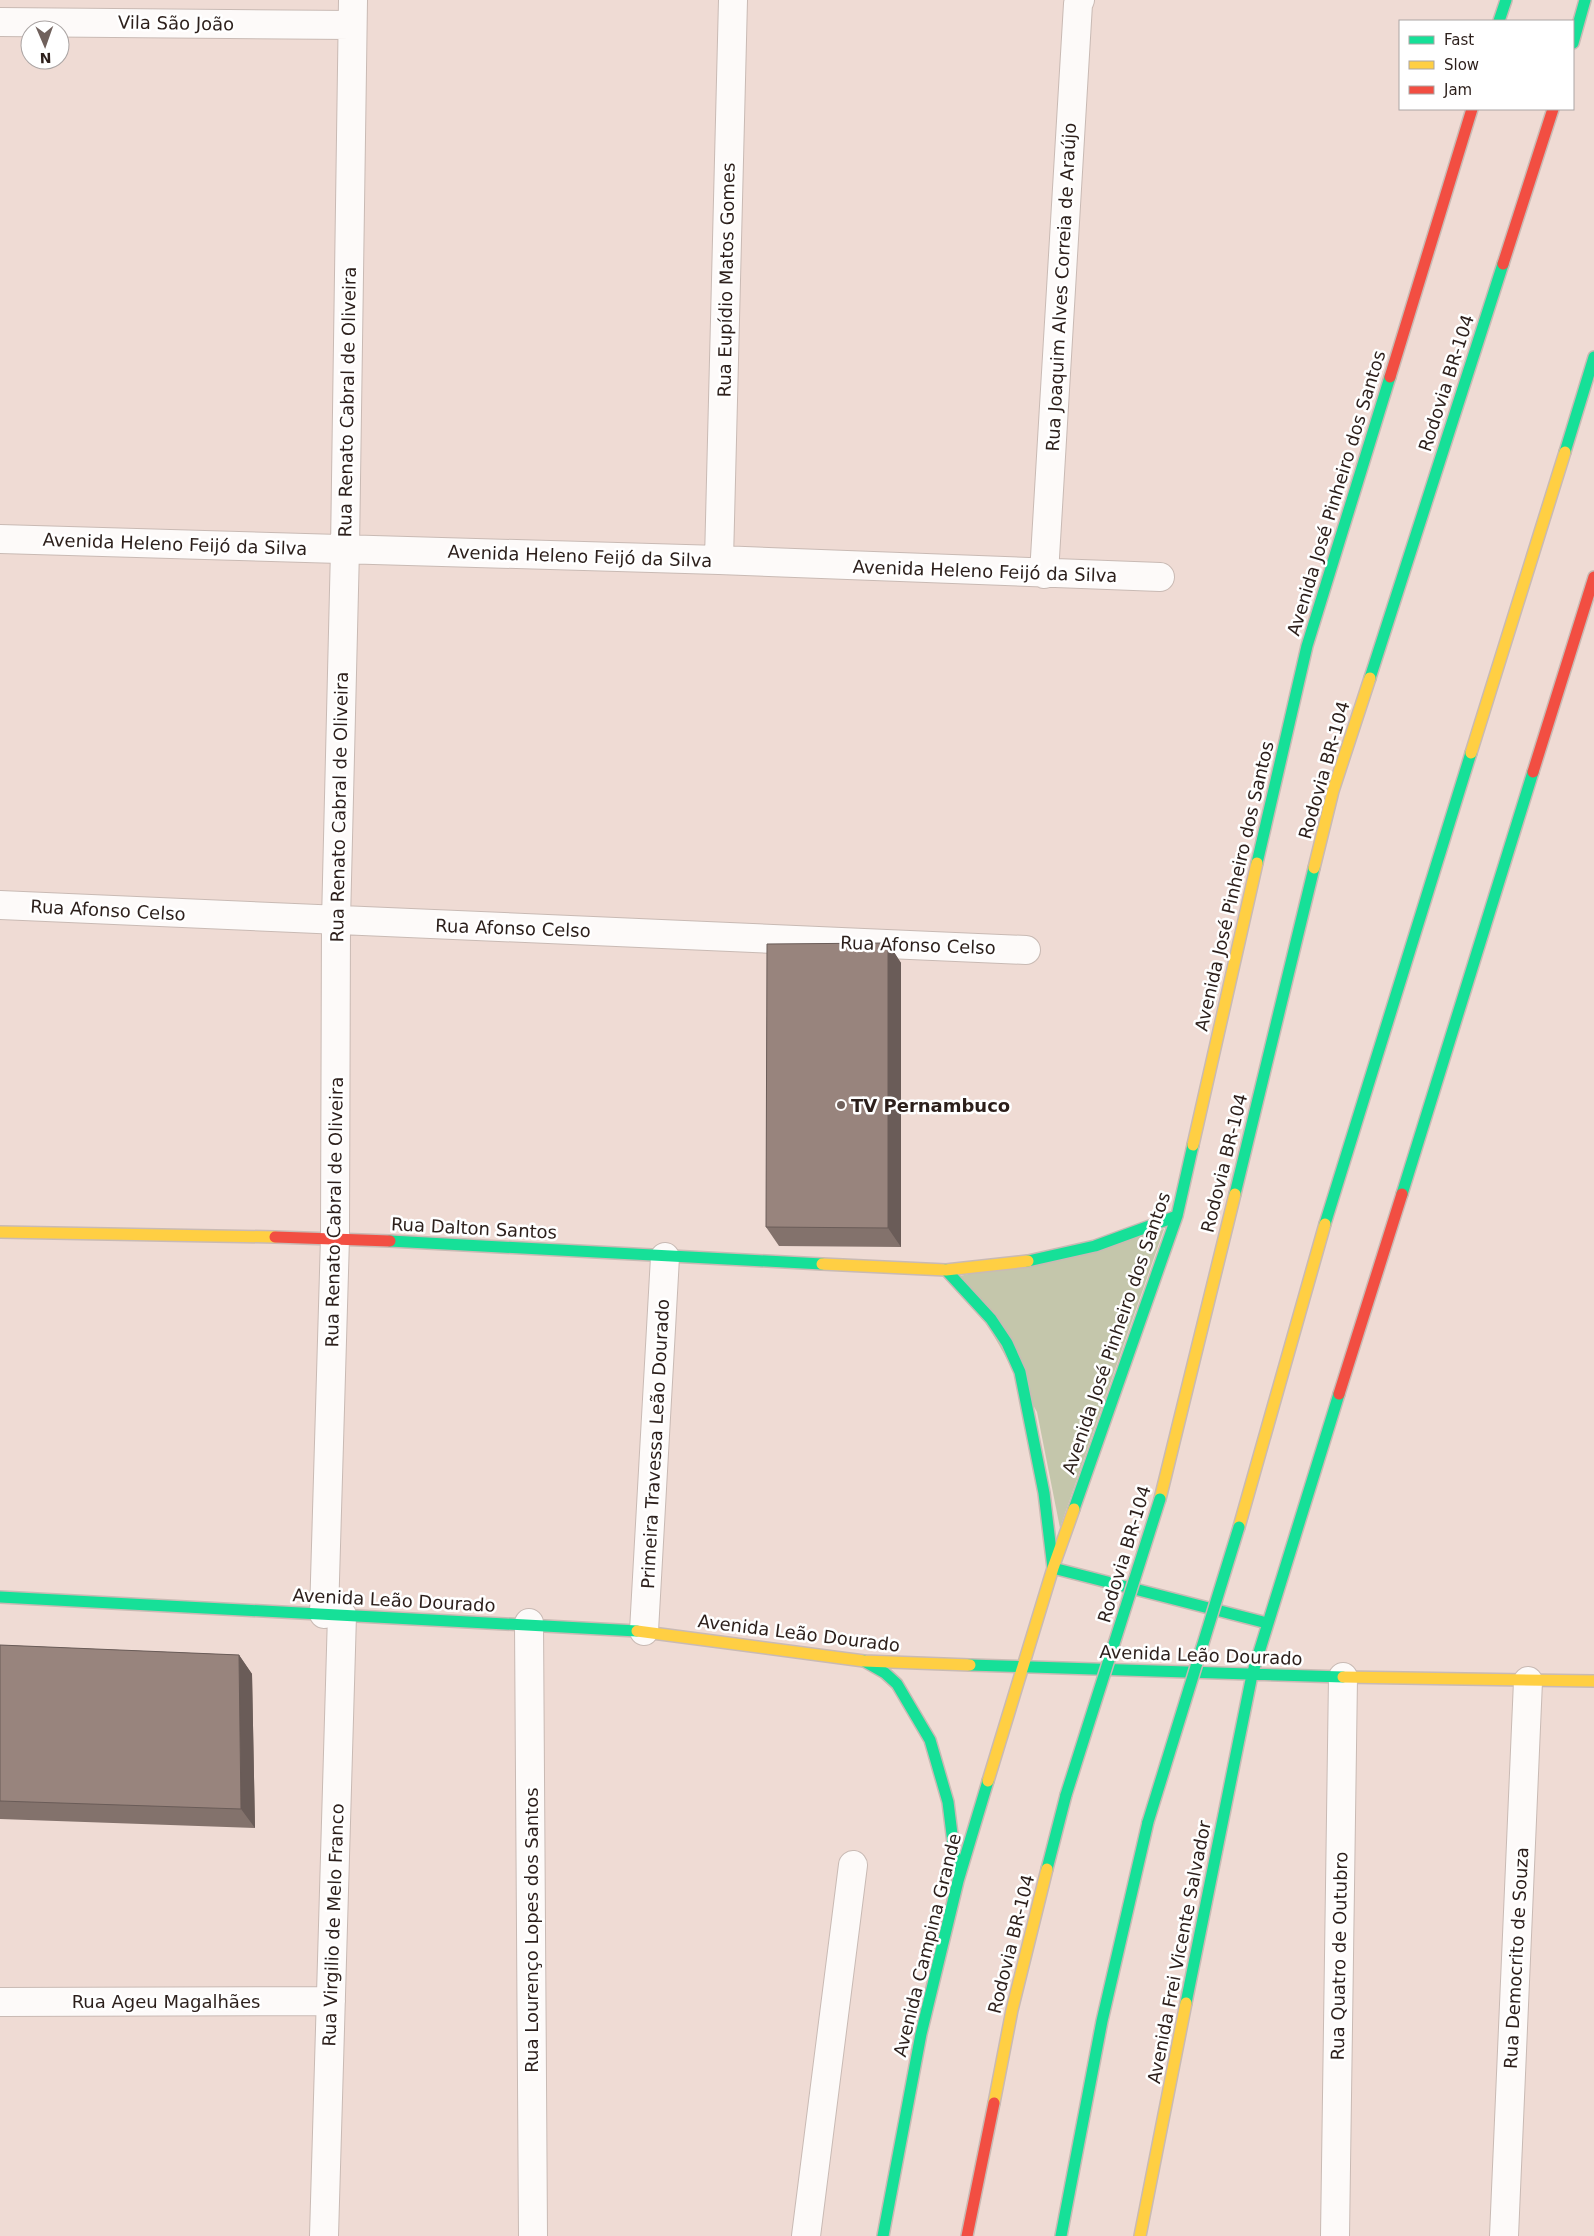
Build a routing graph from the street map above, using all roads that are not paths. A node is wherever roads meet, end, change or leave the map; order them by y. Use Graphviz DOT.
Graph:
graph roads {
  1 [pos="733,0"];
  2 [pos="1080,0"];
  3 [pos="1506,0"];
  4 [pos="1585,0"];
  5 [pos="352,12"];
  6 [pos="1499,20"];
  7 [pos="0,22"];
  8 [pos="1574,39"];
  9 [pos="1472,110"];
  10 [pos="1552,110"];
  11 [pos="1594,357"];
  12 [pos="0,539"];
  13 [pos="345,549"];
  14 [pos="719,560"];
  15 [pos="1044,574"];
  16 [pos="1160,577"];
  17 [pos="1594,577"];
  18 [pos="0,905"];
  19 [pos="336,920"];
  20 [pos="1026,950"];
  21 [pos="1177,1216"];
  22 [pos="0,1232"];
  23 [pos="335,1238"];
  24 [pos="665,1257"];
  25 [pos="946,1270"];
  26 [pos="1053,1568"];
  27 [pos="0,1597"];
  28 [pos="333,1614"];
  29 [pos="1267,1622"];
  30 [pos="529,1624"];
  31 [pos="644,1631"];
  32 [pos="864,1662"];
  33 [pos="1022,1667"];
  34 [pos="1252,1675"];
  35 [pos="1343,1677"];
  36 [pos="1528,1681"];
  37 [pos="1594,1681"];
  38 [pos="853,1865"];
  39 [pos="958,1881"];
  40 [pos="331,2001"];
  41 [pos="0,2002"];
  42 [pos="324,2236"];
  43 [pos="533,2236"];
  44 [pos="806,2236"];
  45 [pos="883,2236"];
  46 [pos="967,2236"];
  47 [pos="1061,2236"];
  48 [pos="1140,2236"];
  49 [pos="1335,2236"];
  50 [pos="1504,2236"];
  1 -- 14 [label="street, Rua Eupídio Matos Gomes"];
  2 -- 15 [label="street, Rua Joaquim Alves Correia de Araújo"];
  3 -- 6 [label="main road"];
  4 -- 8 [label="main road"];
  5 -- 7 [label="street, Vila São João"];
  5 -- 13 [label="street, Rua Renato Cabral de Oliveira"];
  9 -- 21 [label="main road, Avenida José Pinheiro dos Santos"];
  10 -- 46 [label="main road, Rodovia BR-104, bridge"];
  11 -- 47 [label="main road, bridge"];
  12 -- 13 [label="street, Avenida Heleno Feijó da Silva"];
  13 -- 14 [label="street, Avenida Heleno Feijó da Silva"];
  13 -- 19 [label="street, Rua Renato Cabral de Oliveira"];
  14 -- 15 [label="street, Avenida Heleno Feijó da Silva"];
  15 -- 16 [label="street, Avenida Heleno Feijó da Silva"];
  17 -- 29 [label="main road"];
  18 -- 19 [label="street, Rua Afonso Celso"];
  19 -- 20 [label="street, Rua Afonso Celso"];
  19 -- 23 [label="street, Rua Renato Cabral de Oliveira"];
  21 -- 25 [label="main road, Rua Dalton Santos"];
  21 -- 26 [label="main road, Avenida José Pinheiro dos Santos"];
  22 -- 23 [label="main road, Rua Dalton Santos"];
  23 -- 24 [label="main road, Rua Dalton Santos"];
  23 -- 28 [label="street, Rua Renato Cabral de Oliveira"];
  24 -- 25 [label="main road, Rua Dalton Santos"];
  24 -- 31 [label="street, Primeira Travessa Leão Dourado"];
  25 -- 26 [label="main road"];
  26 -- 29 [label="main road"];
  26 -- 33 [label="main road, Avenida José Pinheiro dos Santos"];
  27 -- 28 [label="main road, Avenida Leão Dourado"];
  28 -- 30 [label="main road, Avenida Leão Dourado"];
  28 -- 40 [label="street, Rua Virgilio de Melo Franco"];
  29 -- 34 [label="main road"];
  30 -- 31 [label="main road, Avenida Leão Dourado"];
  30 -- 43 [label="street, Rua Lourenço Lopes dos Santos"];
  31 -- 32 [label="main road, Avenida Leão Dourado"];
  32 -- 33 [label="main road, Avenida Leão Dourado"];
  32 -- 39 [label="main road"];
  33 -- 34 [label="main road, Avenida Leão Dourado"];
  33 -- 39 [label="main road, Avenida Campina Grande"];
  34 -- 35 [label="main road, Avenida Leão Dourado"];
  34 -- 48 [label="main road, Avenida Frei Vicente Salvador"];
  35 -- 36 [label="main road, Avenida Leão Dourado"];
  35 -- 49 [label="street, Rua Quatro de Outubro"];
  36 -- 37 [label="main road, Avenida Leão Dourado"];
  36 -- 50 [label="street, Rua Democrito de Souza"];
  38 -- 44 [label="street"];
  39 -- 45 [label="main road, Avenida Campina Grande"];
  40 -- 41 [label="street, Rua Ageu Magalhães"];
  40 -- 42 [label="street, Rua Virgilio de Melo Franco"];
}
